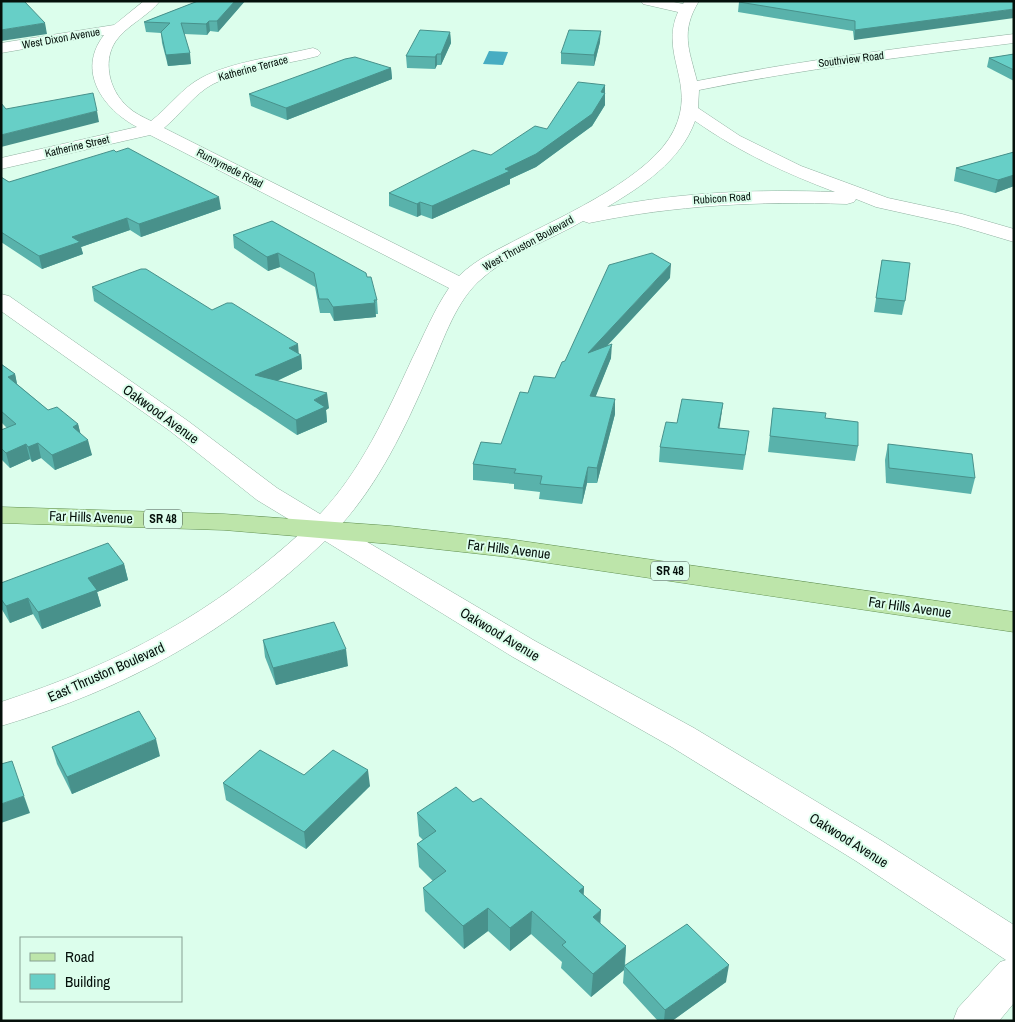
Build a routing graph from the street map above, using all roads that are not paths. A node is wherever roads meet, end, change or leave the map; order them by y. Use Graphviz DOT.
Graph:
graph roads {
  1 [pos="153,1"];
  2 [pos="648,1"];
  3 [pos="689,5"];
  4 [pos="121,28"];
  5 [pos="1014,38"];
  6 [pos="1,48"];
  7 [pos="313,53"];
  8 [pos="690,87"];
  9 [pos="690,110"];
  10 [pos="152,129"];
  11 [pos="1,164"];
  12 [pos="883,203"];
  13 [pos="564,224"];
  14 [pos="1014,236"];
  15 [pos="462,286"];
  16 [pos="1,301"];
  17 [pos="1,515"];
  18 [pos="324,529"];
  19 [pos="1014,622"];
  20 [pos="1,714"];
  21 [pos="1014,946"];
  22 [pos="1014,974"];
  23 [pos="972,1021"];
  1 -- 4 [label="street, Runnymede Road"];
  2 -- 3 [label="street"];
  3 -- 8 [label="street, West Thruston Boulevard"];
  4 -- 6 [label="street, West Dixon Avenue"];
  4 -- 10 [label="street, Runnymede Road"];
  5 -- 8 [label="street, Southview Road"];
  7 -- 10 [label="street, Katherine Terrace"];
  8 -- 9 [label="street, West Thruston Boulevard"];
  9 -- 12 [label="street, Rubicon Road"];
  9 -- 13 [label="street, West Thruston Boulevard"];
  10 -- 11 [label="street, Katherine Street"];
  10 -- 15 [label="street, Runnymede Road"];
  12 -- 13 [label="street, Rubicon Road"];
  12 -- 14 [label="street, Rubicon Road"];
  13 -- 15 [label="street, West Thruston Boulevard"];
  15 -- 18 [label="street, West Thruston Boulevard"];
  16 -- 18 [label="street, Oakwood Avenue"];
  17 -- 18 [label="main road, Far Hills Avenue / SR 48"];
  18 -- 19 [label="main road, Far Hills Avenue / SR 48"];
  18 -- 20 [label="street, East Thruston Boulevard"];
  18 -- 21 [label="street, Oakwood Avenue"];
  22 -- 23 [label="street"];
}
